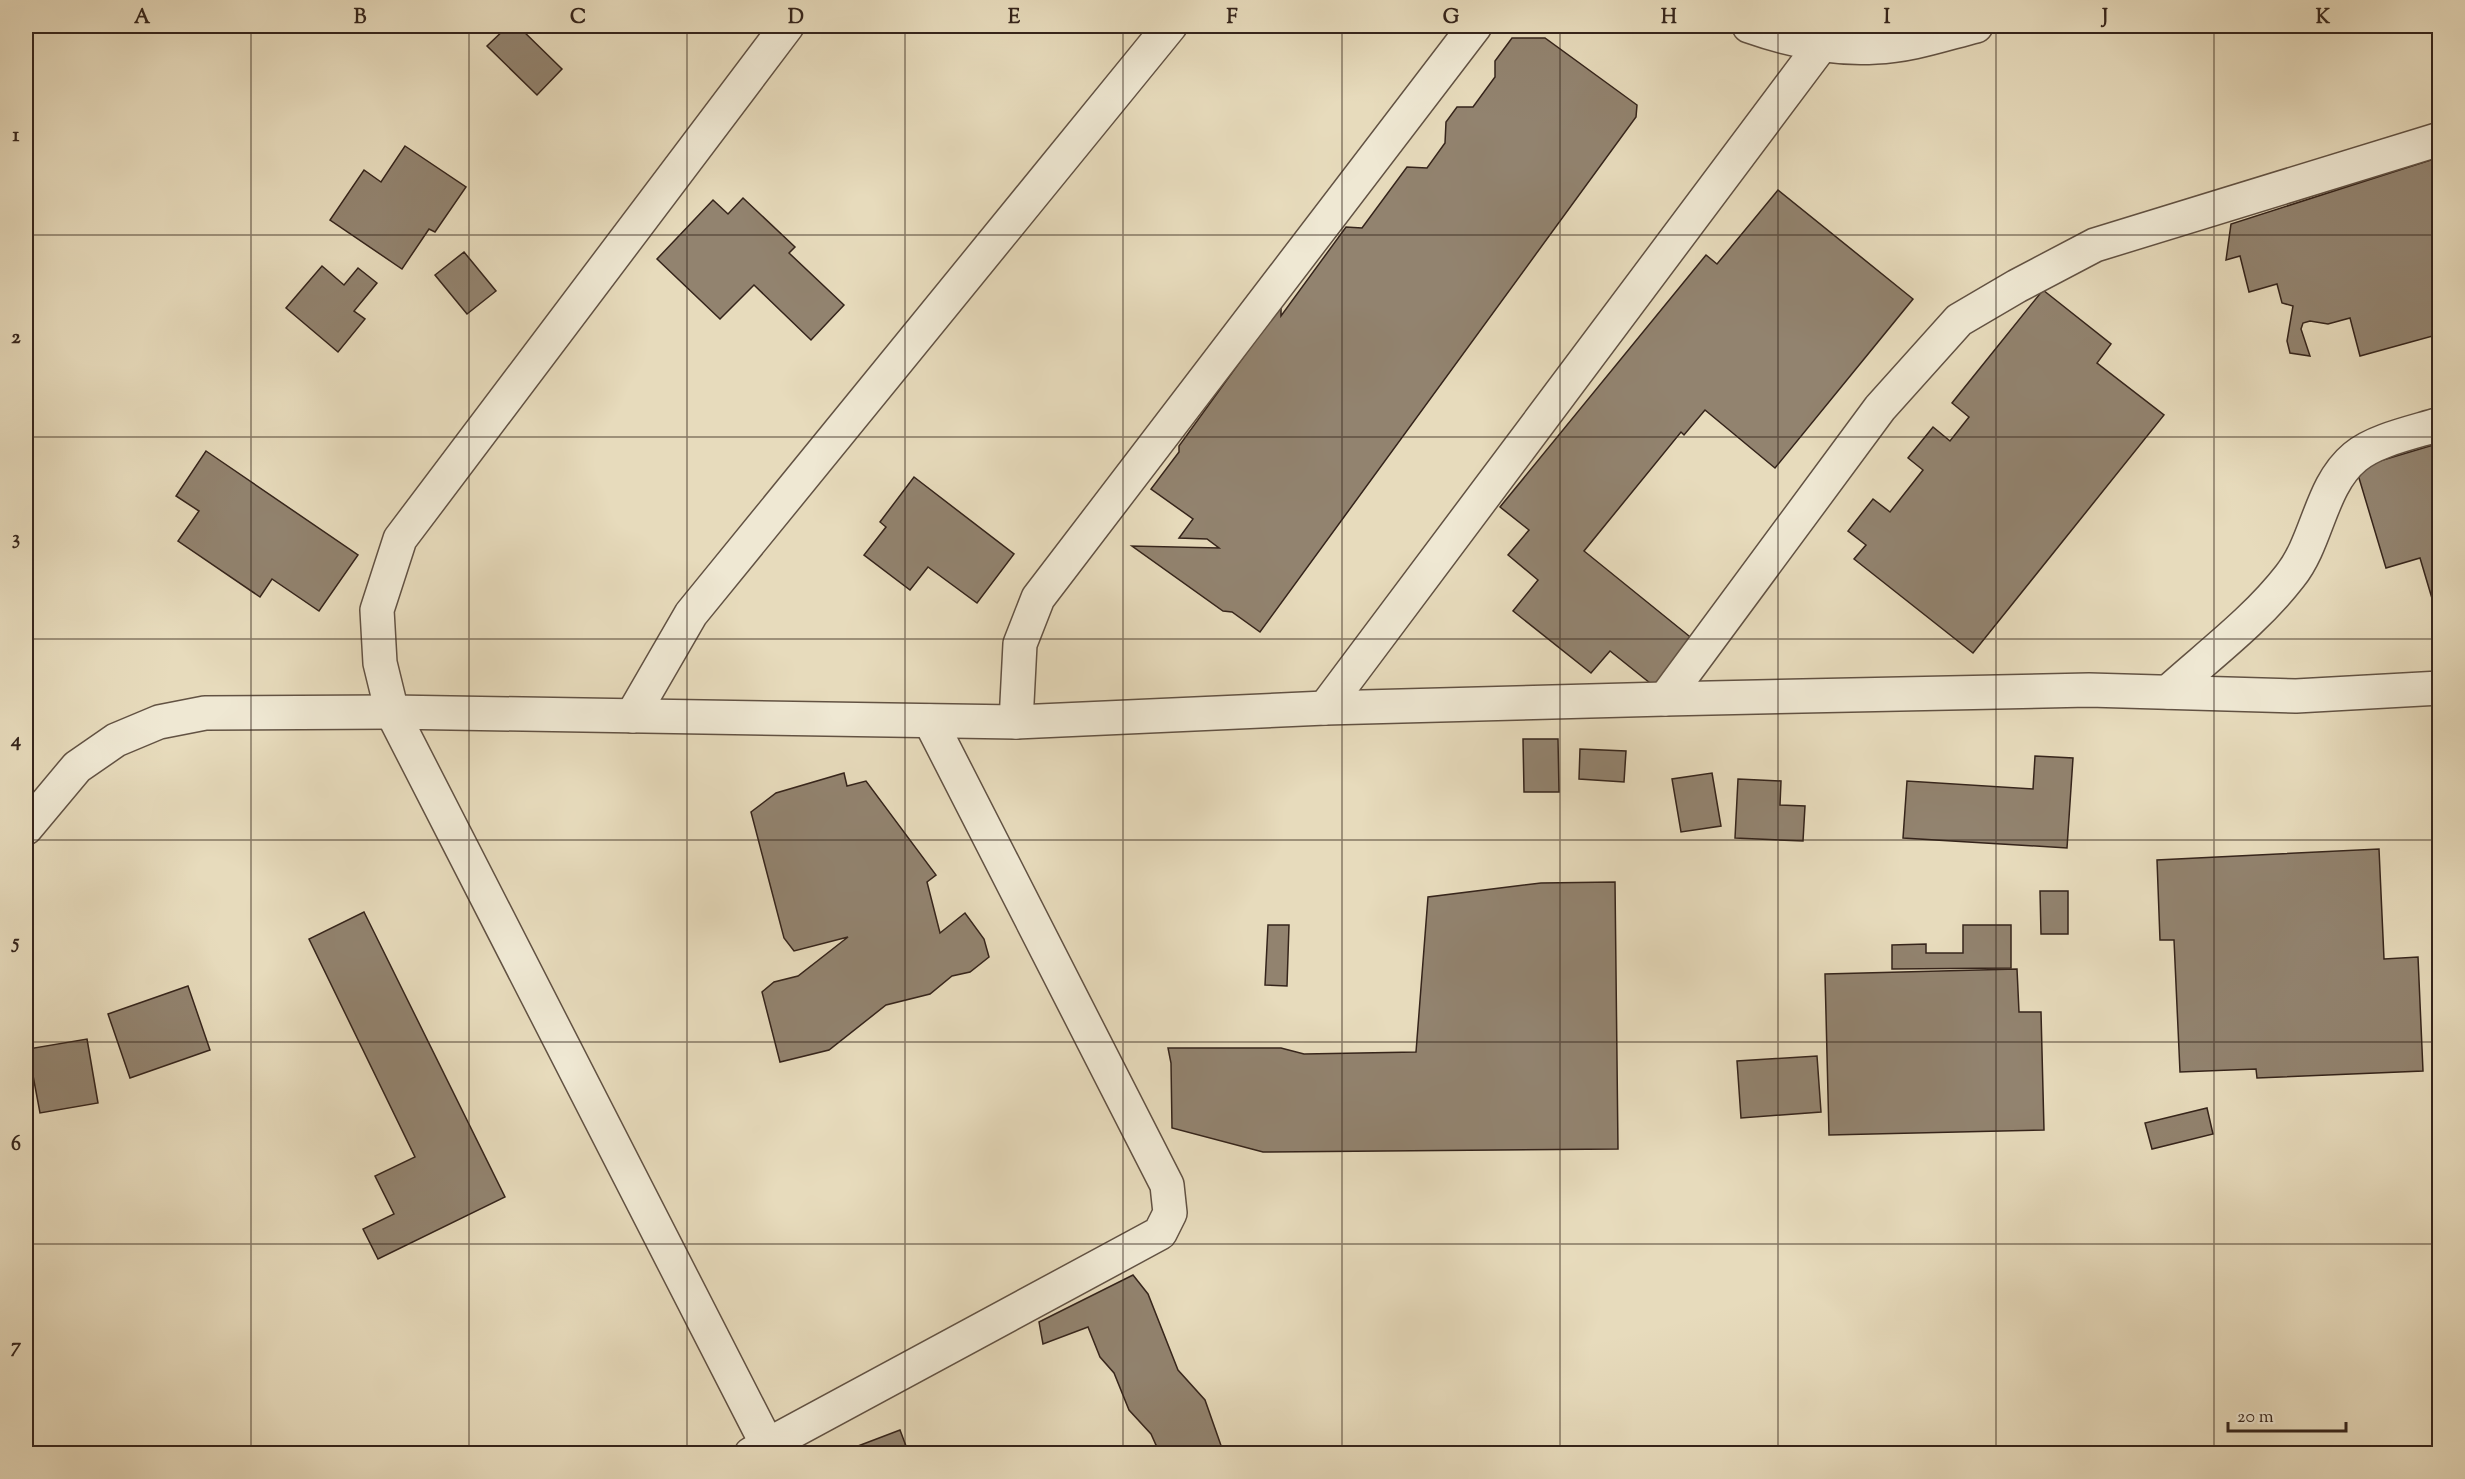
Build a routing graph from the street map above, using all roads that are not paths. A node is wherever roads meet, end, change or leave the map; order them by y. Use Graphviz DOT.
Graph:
graph roads {
  1 [pos="787,26"];
  2 [pos="1170,26"];
  3 [pos="1475,26"];
  4 [pos="1749,26"];
  5 [pos="1976,26"];
  6 [pos="1822,45"];
  7 [pos="2439,139"];
  8 [pos="2439,424"];
  9 [pos="2439,688"];
  10 [pos="2168,692"];
  11 [pos="1665,699"];
  12 [pos="1325,708"];
  13 [pos="392,712"];
  14 [pos="632,716"];
  15 [pos="930,721"];
  16 [pos="1016,722"];
  17 [pos="26,828"];
  18 [pos="763,1451"];
  1 -- 13 [label="street"];
  2 -- 14 [label="street"];
  3 -- 16 [label="street"];
  4 -- 6 [label="street"];
  5 -- 6 [label="street"];
  6 -- 12 [label="street"];
  7 -- 11 [label="street"];
  8 -- 10 [label="street"];
  9 -- 10 [label="street"];
  10 -- 11 [label="street"];
  11 -- 12 [label="street"];
  12 -- 16 [label="street"];
  13 -- 14 [label="street"];
  13 -- 17 [label="street"];
  13 -- 18 [label="street"];
  14 -- 15 [label="street"];
  15 -- 16 [label="street"];
  15 -- 18 [label="street"];
}
